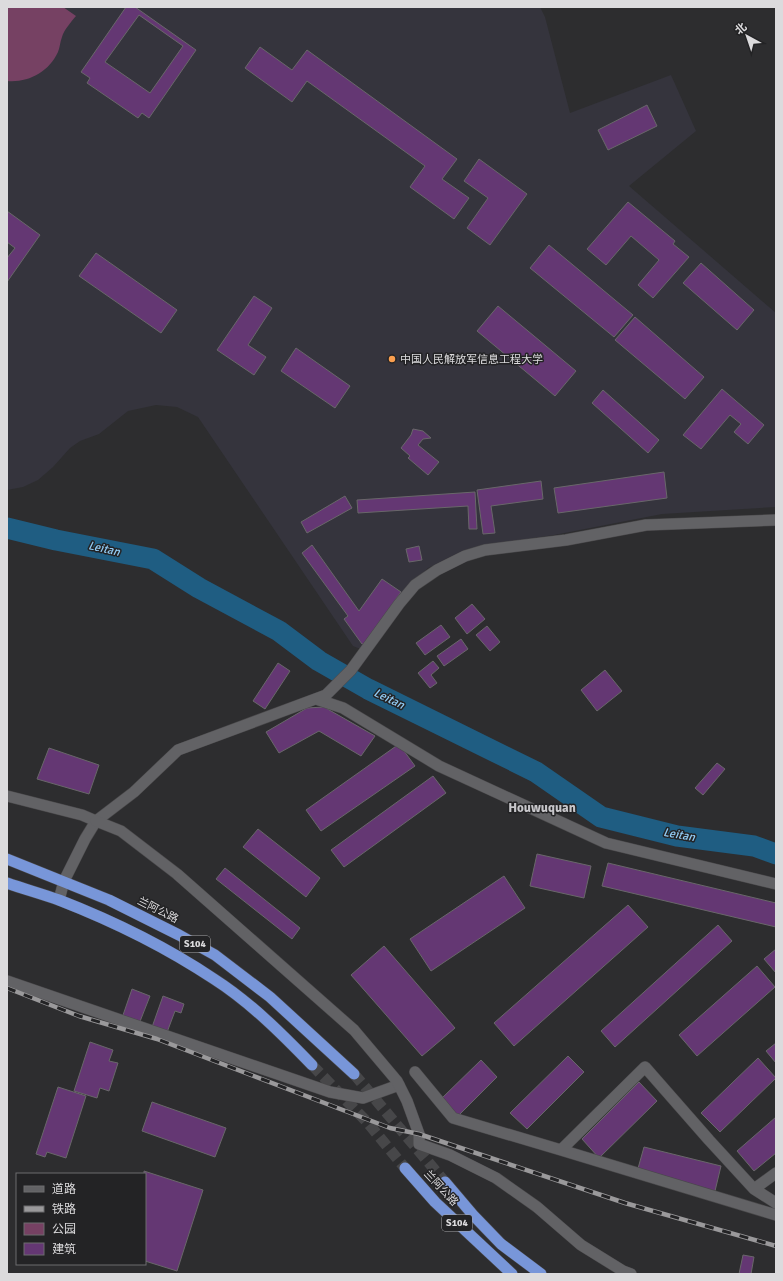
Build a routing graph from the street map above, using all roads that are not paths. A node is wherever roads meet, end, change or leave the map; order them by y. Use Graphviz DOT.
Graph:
graph roads {
  1 [pos="776,520"];
  2 [pos="321,697"];
  3 [pos="7,796"];
  4 [pos="96,821"];
  5 [pos="7,860"];
  6 [pos="64,882"];
  7 [pos="7,883"];
  8 [pos="776,884"];
  9 [pos="59,900"];
  10 [pos="7,981"];
  11 [pos="312,1065"];
  12 [pos="415,1072"];
  13 [pos="354,1074"];
  14 [pos="399,1085"];
  15 [pos="561,1150"];
  16 [pos="405,1168"];
  17 [pos="776,1173"];
  18 [pos="446,1182"];
  19 [pos="754,1189"];
  20 [pos="776,1203"];
  21 [pos="776,1215"];
  22 [pos="512,1274"];
  23 [pos="541,1274"];
  24 [pos="631,1274"];
  1 -- 2 [label="street"];
  2 -- 4 [label="street"];
  2 -- 8 [label="street"];
  3 -- 4 [label="street"];
  4 -- 6 [label="street"];
  4 -- 14 [label="street"];
  5 -- 6 [label="highway, 兰阿公路 / S104"];
  6 -- 9 [label="street"];
  6 -- 13 [label="highway, 兰阿公路 / S104"];
  7 -- 9 [label="highway, S104"];
  9 -- 11 [label="highway, S104"];
  10 -- 14 [label="street"];
  12 -- 15 [label="street"];
  14 -- 24 [label="street"];
  15 -- 19 [label="street"];
  15 -- 21 [label="street"];
  16 -- 22 [label="highway, 兰阿公路 / S104"];
  17 -- 19 [label="street"];
  18 -- 23 [label="highway, 兰阿公路 / S104"];
  19 -- 20 [label="street"];
}
